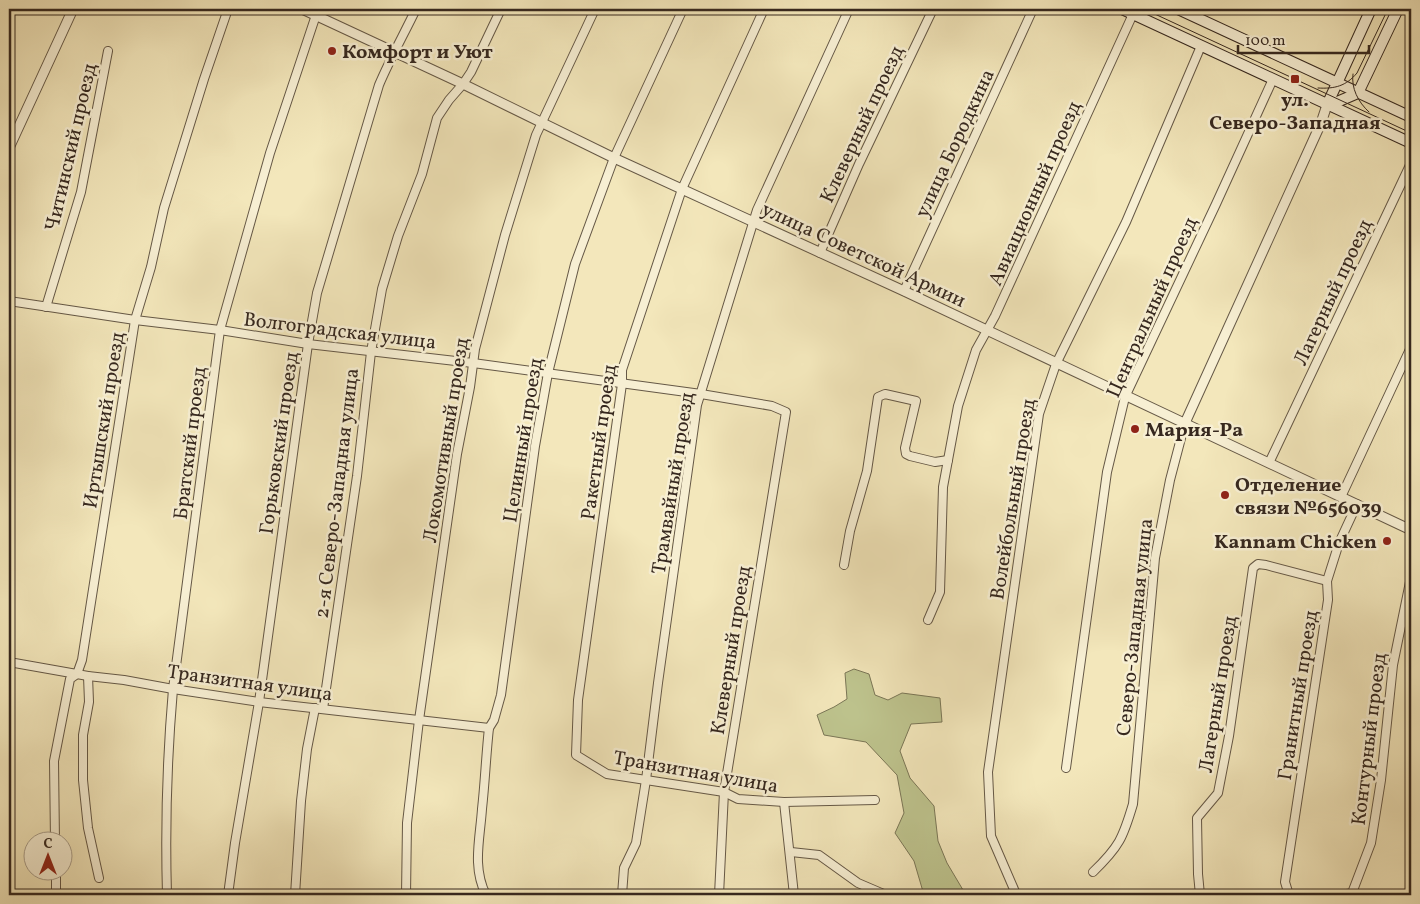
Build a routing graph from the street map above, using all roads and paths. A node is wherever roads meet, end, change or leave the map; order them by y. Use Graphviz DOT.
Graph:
graph roads {
  1 [pos="73,9"];
  2 [pos="228,9"];
  3 [pos="302,9"];
  4 [pos="416,9"];
  5 [pos="501,9"];
  6 [pos="596,9"];
  7 [pos="683,9"];
  8 [pos="764,9"];
  9 [pos="849,9"];
  10 [pos="933,9"];
  11 [pos="1033,9"];
  12 [pos="1122,9"];
  13 [pos="1178,9"];
  14 [pos="1371,9"];
  15 [pos="1398,9"];
  16 [pos="316,12"];
  17 [pos="1133,14"];
  18 [pos="1201,46"];
  19 [pos="108,51"];
  20 [pos="393,52"];
  21 [pos="1273,79"];
  22 [pos="1337,83"];
  23 [pos="463,84"];
  24 [pos="1358,92"];
  25 [pos="1327,105"];
  26 [pos="1411,117"];
  27 [pos="541,123"];
  28 [pos="1411,143"];
  29 [pos="9,148"];
  30 [pos="614,158"];
  31 [pos="1411,163"];
  32 [pos="682,189"];
  33 [pos="754,221"];
  34 [pos="820,253"];
  35 [pos="904,291"];
  36 [pos="9,301"];
  37 [pos="46,307"];
  38 [pos="135,320"];
  39 [pos="220,330"];
  40 [pos="987,331"];
  41 [pos="308,344"];
  42 [pos="1411,347"];
  43 [pos="371,352"];
  44 [pos="473,363"];
  45 [pos="1056,364"];
  46 [pos="548,373"];
  47 [pos="622,384"];
  48 [pos="701,394"];
  49 [pos="1125,397"];
  50 [pos="786,412"];
  51 [pos="1185,423"];
  52 [pos="948,460"];
  53 [pos="1269,463"];
  54 [pos="1341,497"];
  55 [pos="1357,504"];
  56 [pos="1411,530"];
  57 [pos="844,565"];
  58 [pos="1411,577"];
  59 [pos="1327,582"];
  60 [pos="928,620"];
  61 [pos="9,662"];
  62 [pos="77,674"];
  63 [pos="88,676"];
  64 [pos="173,689"];
  65 [pos="259,702"];
  66 [pos="319,709"];
  67 [pos="419,720"];
  68 [pos="489,728"];
  69 [pos="576,754"];
  70 [pos="1066,768"];
  71 [pos="646,780"];
  72 [pos="724,792"];
  73 [pos="875,800"];
  74 [pos="784,802"];
  75 [pos="55,832"];
  76 [pos="791,852"];
  77 [pos="1093,872"];
  78 [pos="99,878"];
  79 [pos="56,882"];
  80 [pos="1016,894"];
  81 [pos="1354,894"];
  82 [pos="56,895"];
  83 [pos="167,895"];
  84 [pos="228,895"];
  85 [pos="294,895"];
  86 [pos="406,895"];
  87 [pos="486,895"];
  88 [pos="622,895"];
  89 [pos="720,895"];
  90 [pos="794,895"];
  91 [pos="886,895"];
  92 [pos="1200,895"];
  93 [pos="1289,895"];
  94 [pos="1342,895"];
  1 -- 29 [label="street"];
  2 -- 38 [label="street, Иртышский проезд"];
  3 -- 16 [label="street, улица Советской Армии"];
  4 -- 20 [label="street, Горьковский проезд"];
  5 -- 23 [label="street, 2-я Северо-Западная улица"];
  6 -- 27 [label="street, Локомотивный проезд"];
  7 -- 30 [label="street, Целинный проезд"];
  8 -- 32 [label="street, Ракетный проезд"];
  9 -- 33 [label="street, Трамвайный проезд"];
  10 -- 34 [label="street, Клеверный проезд"];
  11 -- 35 [label="street, улица Бородкина"];
  12 -- 17 [label="main road"];
  13 -- 22 [label="main road"];
  14 -- 22 [label="main road, Северо-Западная улица"];
  15 -- 24 [label="main road"];
  16 -- 20 [label="street, улица Советской Армии"];
  16 -- 39 [label="street, Братский проезд"];
  17 -- 18 [label="main road"];
  17 -- 40 [label="street, Авиационный проезд"];
  18 -- 21 [label="main road"];
  18 -- 45 [label="street, Волейбольный проезд"];
  19 -- 37 [label="street, Читинский проезд"];
  20 -- 23 [label="street, улица Советской Армии"];
  20 -- 41 [label="street, Горьковский проезд"];
  21 -- 25 [label="main road"];
  21 -- 49 [label="street, Центральный проезд"];
  22 -- 24 [label="main road"];
  22 -- 25 [label="main road, Северо-Западная улица"];
  23 -- 27 [label="street, улица Советской Армии"];
  23 -- 43 [label="street, 2-я Северо-Западная улица"];
  24 -- 25 [label="main road"];
  24 -- 26 [label="main road"];
  25 -- 28 [label="main road"];
  25 -- 51 [label="street, Северо-Западная улица"];
  27 -- 30 [label="street, улица Советской Армии"];
  27 -- 44 [label="street, Локомотивный проезд"];
  30 -- 32 [label="street, улица Советской Армии"];
  30 -- 46 [label="street, Целинный проезд"];
  31 -- 53 [label="street, Лагерный проезд"];
  32 -- 33 [label="street, улица Советской Армии"];
  32 -- 47 [label="street, Ракетный проезд"];
  33 -- 34 [label="street, улица Советской Армии"];
  33 -- 48 [label="street, Трамвайный проезд"];
  34 -- 35 [label="street, улица Советской Армии"];
  35 -- 40 [label="street, улица Советской Армии"];
  36 -- 37 [label="street, Волгоградская улица"];
  37 -- 38 [label="street, Волгоградская улица"];
  38 -- 39 [label="street, Волгоградская улица"];
  38 -- 62 [label="street, Иртышский проезд"];
  39 -- 41 [label="street, Волгоградская улица"];
  39 -- 64 [label="street, Братский проезд"];
  40 -- 45 [label="street, улица Советской Армии"];
  40 -- 52 [label="street, Авиационный проезд"];
  41 -- 43 [label="street, Волгоградская улица"];
  41 -- 65 [label="street, Горьковский проезд"];
  42 -- 54 [label="street"];
  43 -- 44 [label="street, Волгоградская улица"];
  43 -- 66 [label="street, 2-я Северо-Западная улица"];
  44 -- 46 [label="street, Волгоградская улица"];
  44 -- 67 [label="street, Локомотивный проезд"];
  45 -- 49 [label="street, улица Советской Армии"];
  45 -- 80 [label="street, Волейбольный проезд"];
  46 -- 47 [label="street, Волгоградская улица"];
  46 -- 68 [label="street, Целинный проезд"];
  47 -- 48 [label="street, Волгоградская улица"];
  47 -- 69 [label="street, Ракетный проезд"];
  48 -- 50 [label="street, Волгоградская улица"];
  48 -- 71 [label="street, Трамвайный проезд"];
  49 -- 51 [label="street, улица Советской Армии"];
  49 -- 70 [label="street, Центральный проезд"];
  50 -- 72 [label="street, Клеверный проезд"];
  51 -- 53 [label="street, улица Советской Армии"];
  51 -- 77 [label="street, Северо-Западная улица"];
  52 -- 57 [label="street"];
  52 -- 60 [label="street, Авиационный проезд"];
  53 -- 54 [label="street, улица Советской Армии"];
  54 -- 55 [label="street, улица Советской Армии"];
  55 -- 56 [label="street, улица Советской Армии"];
  55 -- 59 [label="street, Гранитный проезд"];
  58 -- 81 [label="street, Контурный проезд"];
  59 -- 92 [label="street, Лагерный проезд"];
  59 -- 93 [label="street, Гранитный проезд"];
  61 -- 62 [label="street, Транзитная улица"];
  62 -- 63 [label="street, Транзитная улица"];
  62 -- 75 [label="street, Иртышский проезд"];
  63 -- 64 [label="street, Транзитная улица"];
  63 -- 78 [label="street"];
  64 -- 65 [label="street, Транзитная улица"];
  64 -- 83 [label="street, Братский проезд"];
  65 -- 66 [label="street, Транзитная улица"];
  65 -- 84 [label="street, Горьковский проезд"];
  66 -- 67 [label="street, Транзитная улица"];
  66 -- 85 [label="street, 2-я Северо-Западная улица"];
  67 -- 68 [label="street, Транзитная улица"];
  67 -- 86 [label="street, Локомотивный проезд"];
  68 -- 87 [label="street, Целинный проезд"];
  69 -- 71 [label="street, Транзитная улица"];
  71 -- 72 [label="street, Транзитная улица"];
  71 -- 88 [label="street, Трамвайный проезд"];
  72 -- 74 [label="street, Транзитная улица"];
  72 -- 89 [label="street, Клеверный проезд"];
  73 -- 74 [label="street, Транзитная улица"];
  74 -- 76 [label="street"];
  76 -- 90 [label="street"];
  76 -- 91 [label="street"];
  79 -- 82 [label="street"];
  81 -- 94 [label="street, Контурный проезд"];
}
